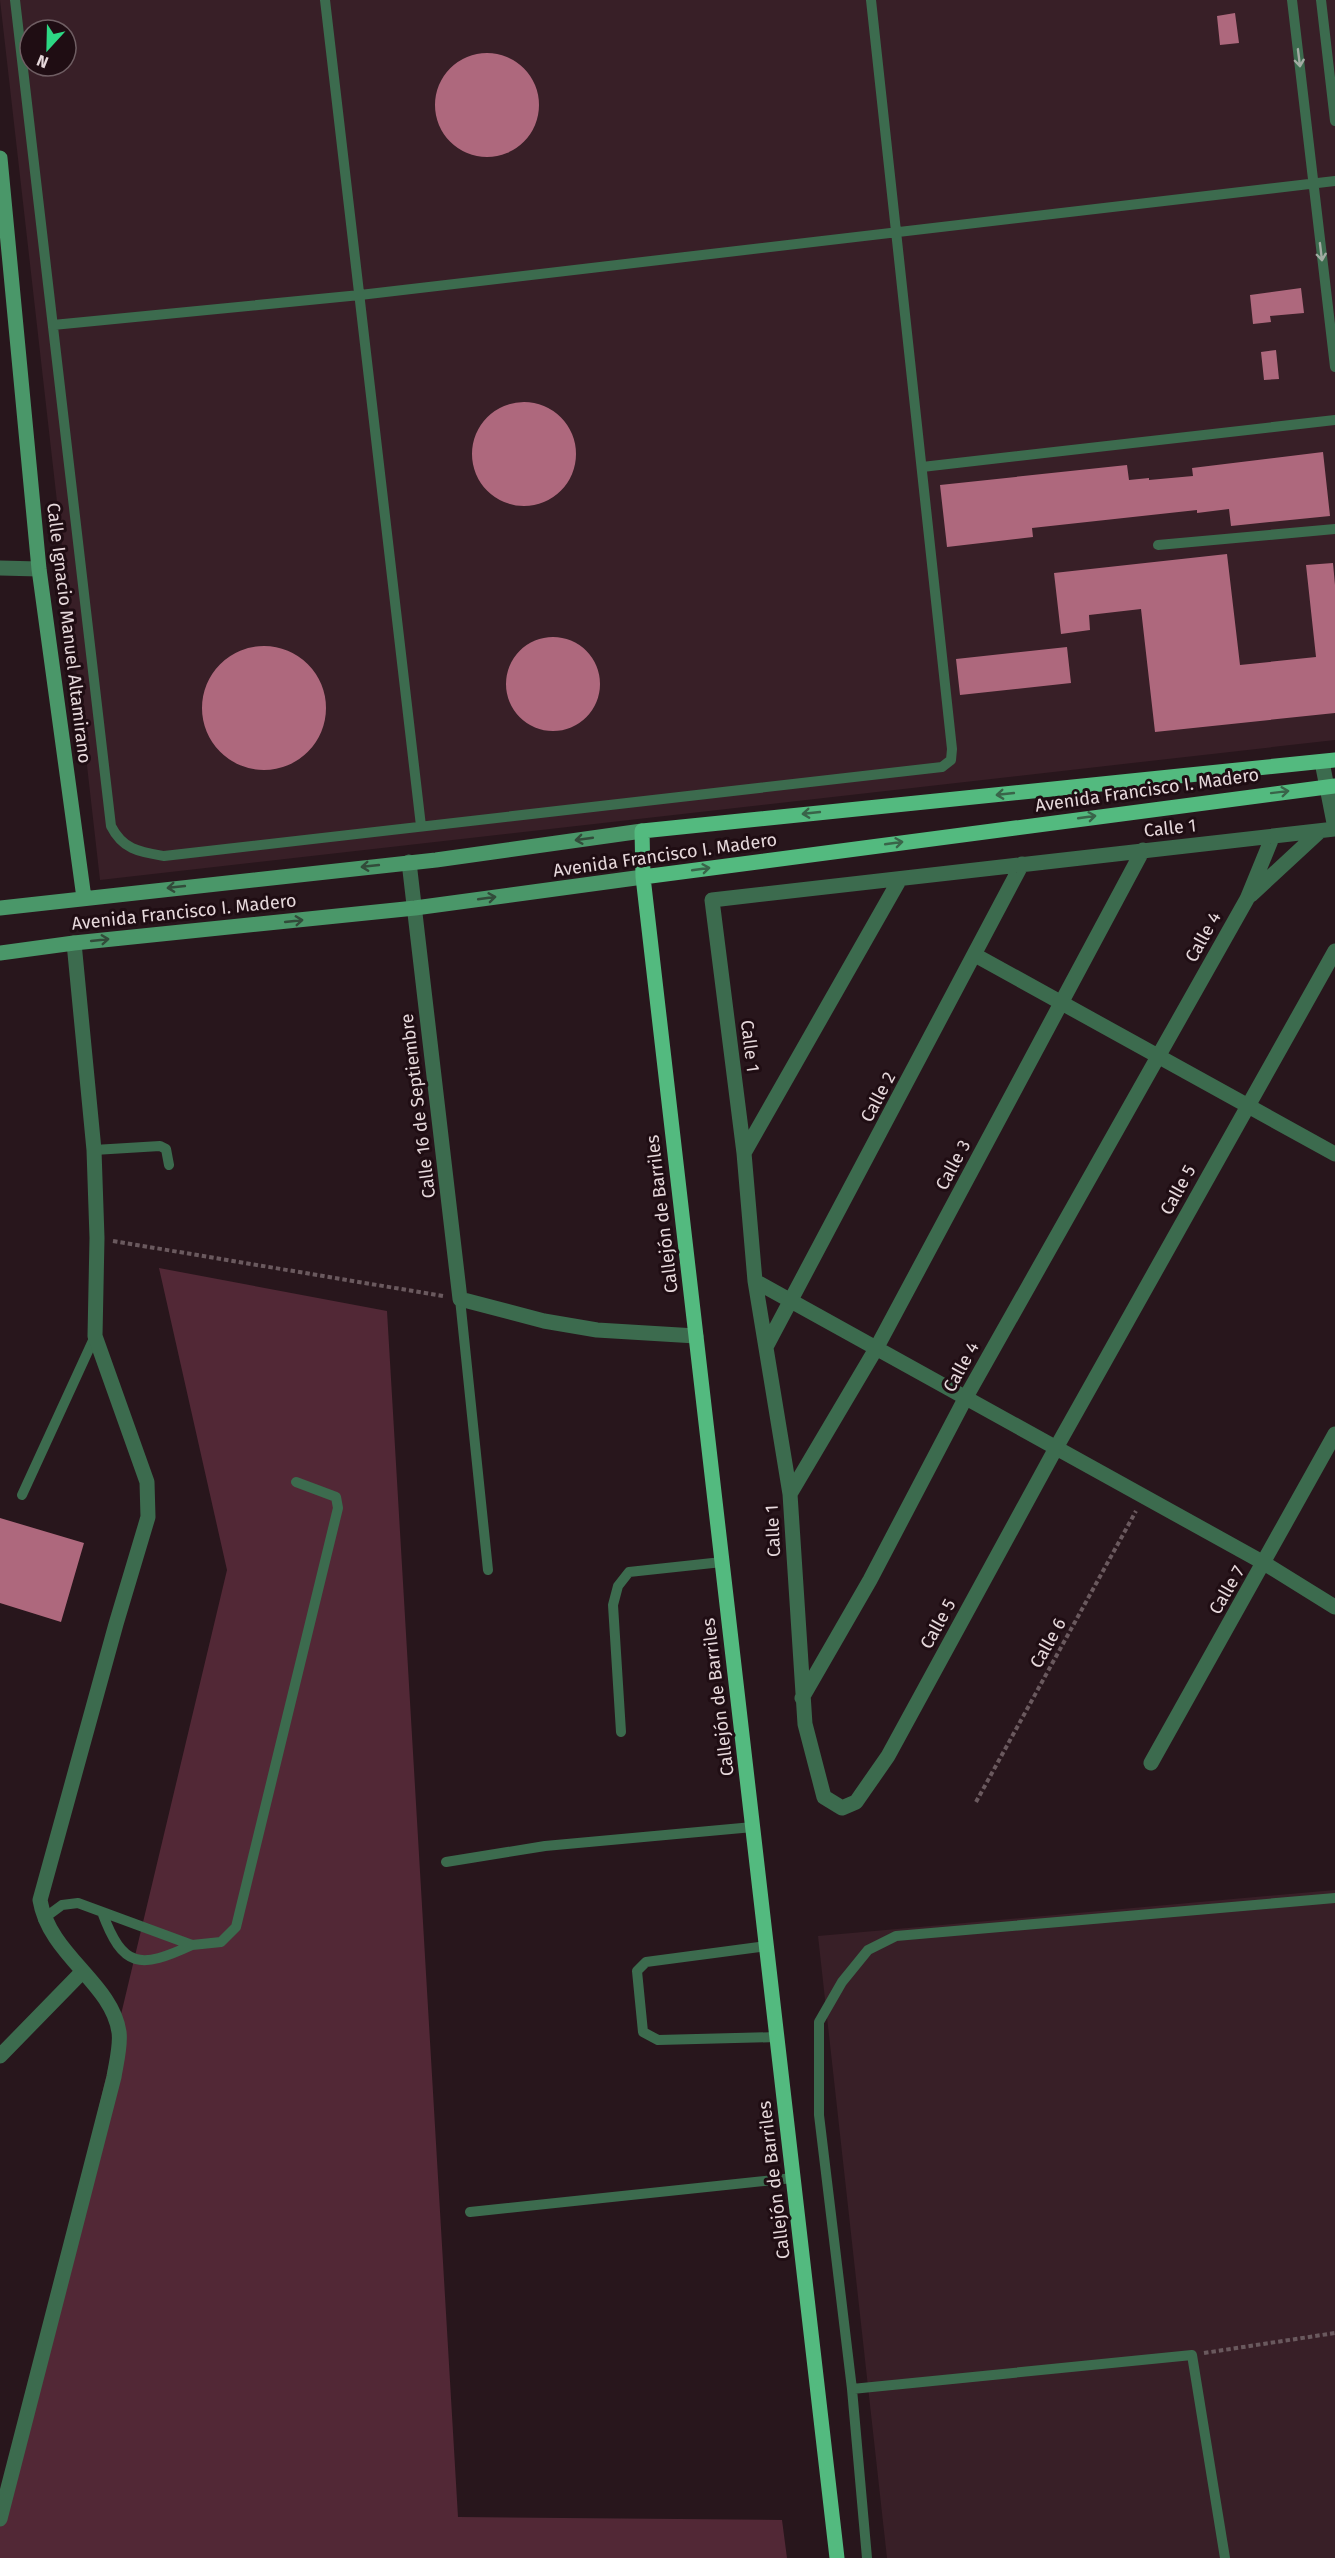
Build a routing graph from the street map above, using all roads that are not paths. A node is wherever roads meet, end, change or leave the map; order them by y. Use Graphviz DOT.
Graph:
graph roads {
  1 [pos="15,0"];
  2 [pos="325,0"];
  3 [pos="871,0"];
  4 [pos="1292,0"];
  5 [pos="1321,0"];
  6 [pos="1335,120"];
  7 [pos="0,158"];
  8 [pos="1335,181"];
  9 [pos="1314,184"];
  10 [pos="4,230"];
  11 [pos="896,232"];
  12 [pos="360,295"];
  13 [pos="53,325"];
  14 [pos="1335,367"];
  15 [pos="1335,420"];
  16 [pos="922,467"];
  17 [pos="1335,529"];
  18 [pos="1158,545"];
  19 [pos="0,568"];
  20 [pos="39,568"];
  21 [pos="1328,761"];
  22 [pos="1330,786"];
  23 [pos="422,826"];
  24 [pos="1335,829"];
  25 [pos="642,831"];
  26 [pos="1319,832"];
  27 [pos="1272,838"];
  28 [pos="1143,850"];
  29 [pos="409,862"];
  30 [pos="1022,864"];
  31 [pos="643,877"];
  32 [pos="900,879"];
  33 [pos="84,898"];
  34 [pos="1247,899"];
  35 [pos="0,908"];
  36 [pos="415,908"];
  37 [pos="74,943"];
  38 [pos="1335,951"];
  39 [pos="0,953"];
  40 [pos="975,955"];
  41 [pos="1063,1004"];
  42 [pos="1158,1057"];
  43 [pos="1247,1107"];
  44 [pos="94,1150"];
  45 [pos="744,1153"];
  46 [pos="1335,1154"];
  47 [pos="169,1165"];
  48 [pos="756,1281"];
  49 [pos="460,1299"];
  50 [pos="792,1300"];
  51 [pos="95,1336"];
  52 [pos="696,1336"];
  53 [pos="766,1347"];
  54 [pos="877,1347"];
  55 [pos="966,1397"];
  56 [pos="1335,1434"];
  57 [pos="1056,1448"];
  58 [pos="297,1482"];
  59 [pos="790,1494"];
  60 [pos="22,1495"];
  61 [pos="722,1562"];
  62 [pos="1264,1563"];
  63 [pos="488,1570"];
  64 [pos="1335,1607"];
  65 [pos="802,1698"];
  66 [pos="621,1732"];
  67 [pos="1151,1763"];
  68 [pos="842,1808"];
  69 [pos="753,1827"];
  70 [pos="446,1862"];
  71 [pos="1335,1898"];
  72 [pos="102,1912"];
  73 [pos="43,1919"];
  74 [pos="192,1946"];
  75 [pos="767,1946"];
  76 [pos="82,1972"];
  77 [pos="777,2037"];
  78 [pos="0,2056"];
  79 [pos="793,2178"];
  80 [pos="470,2212"];
  81 [pos="852,2389"];
  82 [pos="0,2519"];
  83 [pos="837,2558"];
  84 [pos="867,2558"];
  85 [pos="1225,2558"];
  1 -- 13 [label="lane"];
  2 -- 12 [label="lane"];
  3 -- 11 [label="lane"];
  4 -- 9 [label="lane, one-way"];
  5 -- 6 [label="lane"];
  7 -- 10 [label="main road, Calle Ignacio Manuel Altamirano"];
  8 -- 9 [label="lane"];
  9 -- 11 [label="lane"];
  9 -- 14 [label="lane, one-way"];
  10 -- 20 [label="main road, Calle Ignacio Manuel Altamirano"];
  11 -- 12 [label="lane"];
  11 -- 16 [label="lane"];
  12 -- 13 [label="lane"];
  12 -- 23 [label="lane"];
  13 -- 23 [label="lane"];
  15 -- 16 [label="lane"];
  16 -- 23 [label="lane"];
  17 -- 18 [label="lane"];
  19 -- 20 [label="street"];
  20 -- 33 [label="main road, Calle Ignacio Manuel Altamirano"];
  21 -- 22 [label="street"];
  21 -- 25 [label="main road, Avenida Francisco I. Madero, one-way"];
  22 -- 24 [label="street"];
  31 -- 22 [label="main road, Avenida Francisco I. Madero, one-way"];
  24 -- 26 [label="street, Calle 1"];
  25 -- 29 [label="main road, Avenida Francisco I. Madero, one-way"];
  25 -- 31 [label="main road, Callejón de Barriles"];
  26 -- 27 [label="street, Calle 1"];
  26 -- 34 [label="street, Calle 4"];
  27 -- 28 [label="street, Calle 1"];
  27 -- 34 [label="street, Calle 4"];
  28 -- 30 [label="street, Calle 1"];
  28 -- 41 [label="street, Calle 3"];
  29 -- 33 [label="main road, Avenida Francisco I. Madero, one-way"];
  29 -- 36 [label="street, Calle 16 de Septiembre"];
  30 -- 32 [label="street, Calle 1"];
  30 -- 40 [label="street, Calle 2"];
  36 -- 31 [label="main road, Avenida Francisco I. Madero, one-way"];
  31 -- 52 [label="main road, Callejón de Barriles"];
  32 -- 45 [label="street"];
  32 -- 45 [label="street, Calle 1"];
  33 -- 35 [label="main road, Avenida Francisco I. Madero"];
  34 -- 42 [label="street, Calle 4"];
  37 -- 36 [label="main road, Avenida Francisco I. Madero, one-way"];
  36 -- 49 [label="street, Calle 16 de Septiembre"];
  37 -- 39 [label="main road, Avenida Francisco I. Madero"];
  37 -- 44 [label="street"];
  38 -- 43 [label="street, Calle 5"];
  40 -- 41 [label="street"];
  40 -- 50 [label="street, Calle 2"];
  41 -- 42 [label="street"];
  41 -- 54 [label="street, Calle 3"];
  42 -- 43 [label="street"];
  42 -- 55 [label="street, Calle 4"];
  43 -- 46 [label="street"];
  43 -- 57 [label="street, Calle 5"];
  44 -- 47 [label="lane"];
  44 -- 51 [label="street"];
  45 -- 48 [label="street, Calle 1"];
  48 -- 50 [label="street"];
  48 -- 53 [label="street, Calle 1"];
  49 -- 52 [label="street"];
  49 -- 63 [label="lane"];
  50 -- 53 [label="street, Calle 2"];
  50 -- 54 [label="street"];
  51 -- 60 [label="lane"];
  51 -- 73 [label="street"];
  52 -- 61 [label="main road, Callejón de Barriles"];
  53 -- 59 [label="street, Calle 1"];
  54 -- 55 [label="street"];
  54 -- 59 [label="street, Calle 3"];
  55 -- 57 [label="street"];
  55 -- 65 [label="street, Calle 4"];
  56 -- 62 [label="street, Calle 7"];
  57 -- 62 [label="street"];
  57 -- 68 [label="street, Calle 5"];
  58 -- 74 [label="lane"];
  59 -- 65 [label="street, Calle 1"];
  61 -- 66 [label="lane"];
  61 -- 69 [label="main road, Callejón de Barriles"];
  62 -- 64 [label="street"];
  62 -- 67 [label="street, Calle 7"];
  65 -- 68 [label="street, Calle 1"];
  69 -- 70 [label="lane"];
  69 -- 75 [label="main road, Callejón de Barriles"];
  71 -- 81 [label="lane"];
  72 -- 73 [label="lane"];
  72 -- 74 [label="lane"];
  72 -- 74 [label="lane"];
  73 -- 76 [label="street"];
  75 -- 77 [label="main road, Callejón de Barriles"];
  75 -- 77 [label="lane"];
  76 -- 78 [label="street"];
  76 -- 82 [label="street"];
  77 -- 79 [label="main road, Callejón de Barriles"];
  79 -- 80 [label="lane"];
  79 -- 83 [label="main road, Callejón de Barriles"];
  81 -- 84 [label="lane"];
  81 -- 85 [label="lane"];
}
